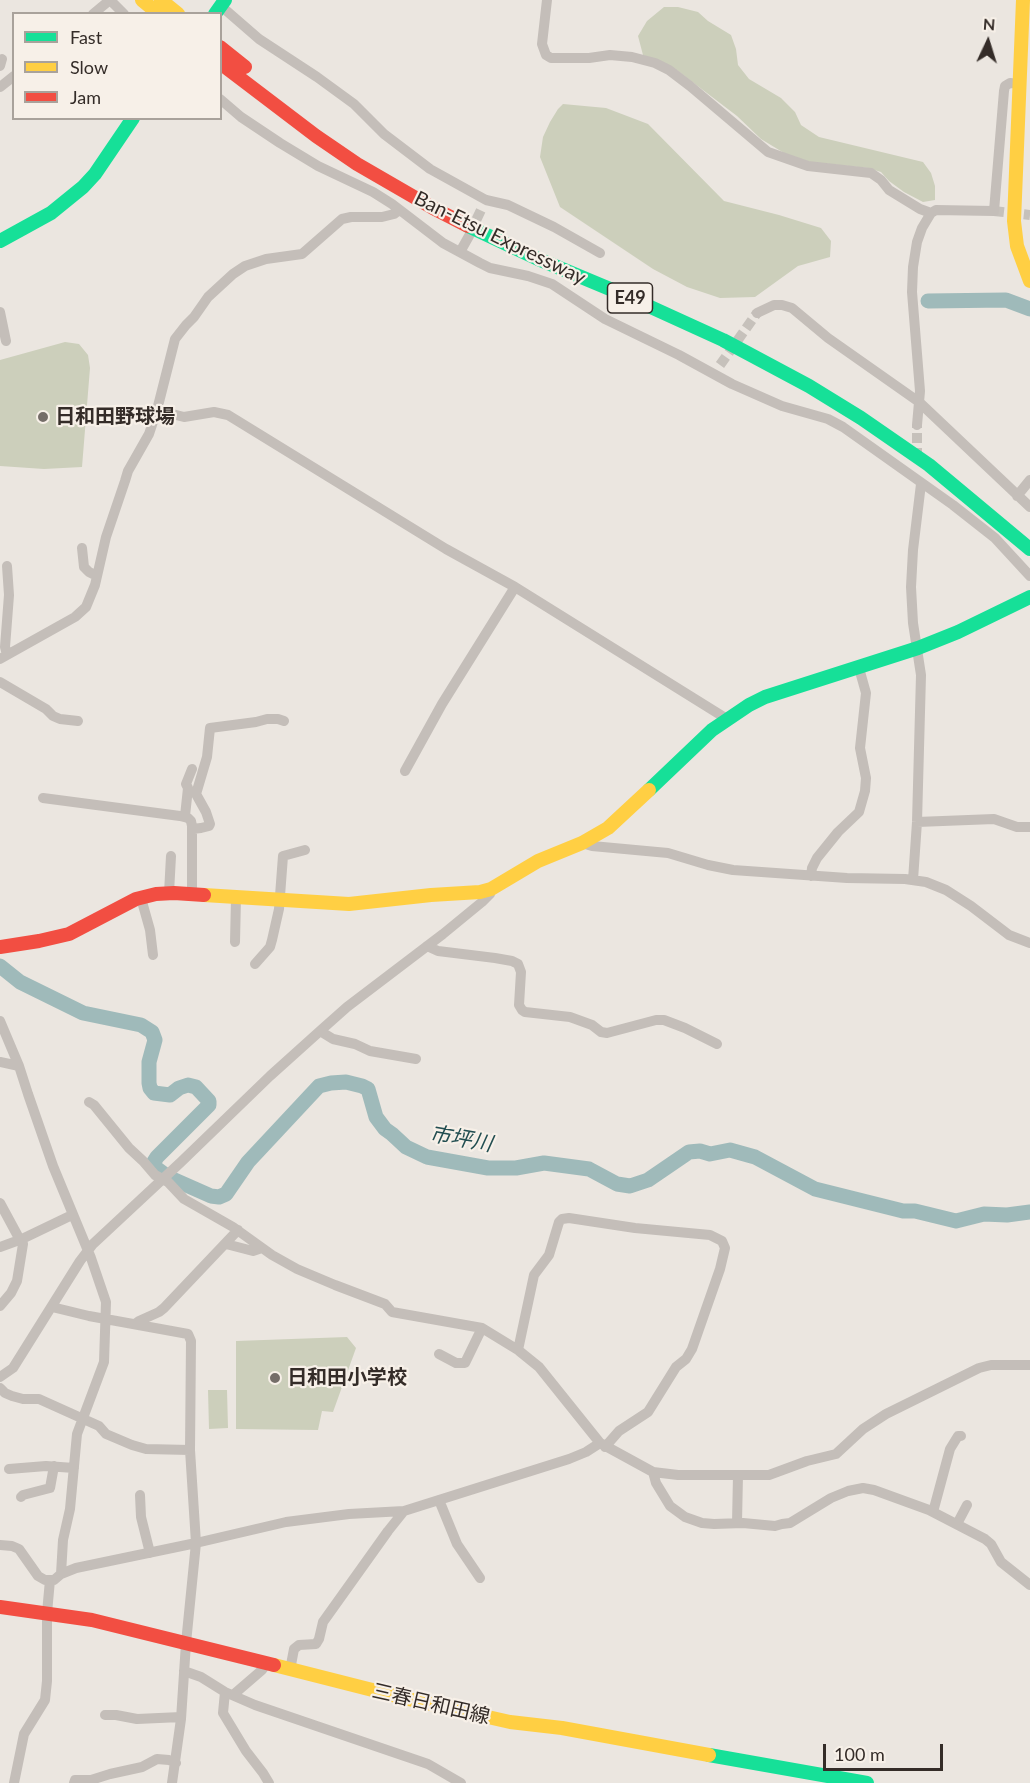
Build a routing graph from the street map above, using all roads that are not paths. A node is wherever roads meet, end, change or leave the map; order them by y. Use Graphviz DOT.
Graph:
graph roads {
  1 [pos="110,0"];
  2 [pos="142,0"];
  3 [pos="161,0"];
  4 [pos="548,0"];
  5 [pos="1023,0"];
  6 [pos="220,6"];
  7 [pos="95,12"];
  8 [pos="122,12"];
  9 [pos="157,12"];
  10 [pos="176,12"];
  11 [pos="222,49"];
  12 [pos="222,65"];
  13 [pos="12,78"];
  14 [pos="1020,84"];
  15 [pos="0,87"];
  16 [pos="222,101"];
  17 [pos="132,120"];
  18 [pos="399,210"];
  19 [pos="931,213"];
  20 [pos="469,236"];
  21 [pos="0,241"];
  22 [pos="460,252"];
  23 [pos="600,253"];
  24 [pos="1030,281"];
  25 [pos="0,312"];
  26 [pos="757,313"];
  27 [pos="6,341"];
  28 [pos="919,402"];
  29 [pos="158,410"];
  30 [pos="917,425"];
  31 [pos="917,476"];
  32 [pos="1030,480"];
  33 [pos="1017,496"];
  34 [pos="1030,507"];
  35 [pos="1030,533"];
  36 [pos="82,548"];
  37 [pos="1030,549"];
  38 [pos="7,566"];
  39 [pos="97,576"];
  40 [pos="1030,576"];
  41 [pos="515,587"];
  42 [pos="1030,597"];
  43 [pos="918,648"];
  44 [pos="4,657"];
  45 [pos="859,668"];
  46 [pos="0,682"];
  47 [pos="728,719"];
  48 [pos="78,721"];
  49 [pos="284,721"];
  50 [pos="192,769"];
  51 [pos="405,771"];
  52 [pos="44,798"];
  53 [pos="185,816"];
  54 [pos="917,822"];
  55 [pos="1030,827"];
  56 [pos="192,829"];
  57 [pos="582,843"];
  58 [pos="305,850"];
  59 [pos="171,856"];
  60 [pos="811,876"];
  61 [pos="913,880"];
  62 [pos="491,889"];
  63 [pos="170,893"];
  64 [pos="192,895"];
  65 [pos="141,898"];
  66 [pos="236,898"];
  67 [pos="280,901"];
  68 [pos="235,942"];
  69 [pos="1030,943"];
  70 [pos="0,946"];
  71 [pos="427,946"];
  72 [pos="153,955"];
  73 [pos="255,964"];
  74 [pos="0,1021"];
  75 [pos="320,1030"];
  76 [pos="717,1044"];
  77 [pos="416,1059"];
  78 [pos="0,1062"];
  79 [pos="20,1066"];
  80 [pos="88,1102"];
  81 [pos="162,1179"];
  82 [pos="0,1203"];
  83 [pos="72,1215"];
  84 [pos="238,1230"];
  85 [pos="21,1240"];
  86 [pos="226,1244"];
  87 [pos="0,1247"];
  88 [pos="262,1248"];
  89 [pos="88,1251"];
  90 [pos="0,1306"];
  91 [pos="52,1307"];
  92 [pos="106,1319"];
  93 [pos="135,1324"];
  94 [pos="482,1328"];
  95 [pos="518,1350"];
  96 [pos="439,1354"];
  97 [pos="1030,1365"];
  98 [pos="0,1377"];
  99 [pos="0,1388"];
  100 [pos="82,1418"];
  101 [pos="961,1436"];
  102 [pos="602,1445"];
  103 [pos="190,1450"];
  104 [pos="54,1466"];
  105 [pos="74,1468"];
  106 [pos="9,1469"];
  107 [pos="652,1472"];
  108 [pos="738,1475"];
  109 [pos="140,1495"];
  110 [pos="21,1497"];
  111 [pos="439,1500"];
  112 [pos="967,1505"];
  113 [pos="405,1511"];
  114 [pos="933,1512"];
  115 [pos="737,1523"];
  116 [pos="957,1524"];
  117 [pos="196,1543"];
  118 [pos="0,1545"];
  119 [pos="150,1553"];
  120 [pos="61,1574"];
  121 [pos="480,1578"];
  122 [pos="50,1580"];
  123 [pos="1030,1585"];
  124 [pos="0,1607"];
  125 [pos="47,1613"];
  126 [pos="186,1643"];
  127 [pos="266,1664"];
  128 [pos="290,1670"];
  129 [pos="184,1671"];
  130 [pos="229,1694"];
  131 [pos="105,1715"];
  132 [pos="181,1717"];
  133 [pos="176,1763"];
  134 [pos="14,1783"];
  135 [pos="74,1783"];
  136 [pos="172,1783"];
  137 [pos="269,1783"];
  138 [pos="461,1783"];
  139 [pos="867,1783"];
  1 -- 7 [label="street"];
  1 -- 8 [label="street"];
  2 -- 9 [label="main road"];
  3 -- 10 [label="main road"];
  4 -- 19 [label="street"];
  5 -- 14 [label="main road"];
  6 -- 23 [label="street"];
  11 -- 35 [label="main road, Ban-Etsu Expressway / E49"];
  12 -- 37 [label="main road, Ban-Etsu Expressway / E49"];
  13 -- 15 [label="street"];
  14 -- 19 [label="street"];
  14 -- 24 [label="main road"];
  16 -- 18 [label="street"];
  17 -- 21 [label="main road"];
  18 -- 22 [label="street"];
  18 -- 29 [label="street"];
  19 -- 28 [label="street"];
  20 -- 22 [label="street"];
  22 -- 31 [label="street"];
  25 -- 27 [label="street"];
  26 -- 28 [label="street"];
  28 -- 30 [label="street"];
  28 -- 33 [label="street"];
  29 -- 39 [label="street"];
  29 -- 41 [label="street"];
  31 -- 40 [label="street"];
  31 -- 43 [label="street"];
  32 -- 33 [label="street"];
  33 -- 34 [label="street"];
  36 -- 39 [label="street"];
  38 -- 44 [label="street"];
  39 -- 44 [label="street"];
  41 -- 47 [label="street"];
  41 -- 51 [label="street"];
  42 -- 43 [label="main road"];
  43 -- 45 [label="main road"];
  43 -- 54 [label="street"];
  45 -- 47 [label="main road"];
  45 -- 60 [label="street"];
  46 -- 48 [label="street"];
  47 -- 57 [label="main road"];
  49 -- 56 [label="street"];
  50 -- 53 [label="street"];
  52 -- 53 [label="street"];
  53 -- 56 [label="street"];
  54 -- 55 [label="street"];
  54 -- 61 [label="street"];
  56 -- 64 [label="street"];
  57 -- 60 [label="street"];
  57 -- 62 [label="main road"];
  58 -- 67 [label="street"];
  59 -- 63 [label="street"];
  60 -- 61 [label="street"];
  61 -- 69 [label="street"];
  62 -- 67 [label="main road"];
  62 -- 71 [label="street"];
  63 -- 64 [label="main road"];
  63 -- 65 [label="main road"];
  64 -- 66 [label="main road"];
  65 -- 70 [label="main road"];
  65 -- 72 [label="street"];
  66 -- 67 [label="main road"];
  66 -- 68 [label="street"];
  67 -- 73 [label="street"];
  71 -- 75 [label="street"];
  71 -- 76 [label="street"];
  74 -- 79 [label="street"];
  75 -- 77 [label="street"];
  75 -- 81 [label="street"];
  78 -- 79 [label="street"];
  79 -- 83 [label="street"];
  80 -- 81 [label="street"];
  81 -- 84 [label="street"];
  81 -- 89 [label="street"];
  82 -- 85 [label="street"];
  83 -- 85 [label="street"];
  83 -- 89 [label="street"];
  84 -- 86 [label="street"];
  84 -- 88 [label="street"];
  85 -- 87 [label="street"];
  85 -- 90 [label="street"];
  86 -- 88 [label="street"];
  86 -- 93 [label="street"];
  88 -- 94 [label="street"];
  89 -- 91 [label="street"];
  89 -- 92 [label="street"];
  91 -- 92 [label="street"];
  91 -- 98 [label="street"];
  92 -- 93 [label="street"];
  92 -- 100 [label="street"];
  93 -- 103 [label="street"];
  94 -- 95 [label="street"];
  94 -- 96 [label="street"];
  95 -- 102 [label="street"];
  95 -- 102 [label="street"];
  97 -- 108 [label="street"];
  99 -- 100 [label="street"];
  100 -- 103 [label="street"];
  100 -- 105 [label="street"];
  101 -- 114 [label="street"];
  102 -- 107 [label="street"];
  102 -- 111 [label="street"];
  103 -- 117 [label="street"];
  104 -- 105 [label="street"];
  104 -- 106 [label="street"];
  104 -- 110 [label="street"];
  105 -- 120 [label="street"];
  107 -- 108 [label="street"];
  107 -- 115 [label="street"];
  108 -- 115 [label="street"];
  109 -- 119 [label="street"];
  111 -- 113 [label="street"];
  111 -- 121 [label="street"];
  112 -- 116 [label="street"];
  113 -- 117 [label="street"];
  113 -- 128 [label="street"];
  114 -- 115 [label="street"];
  114 -- 116 [label="street"];
  116 -- 123 [label="street"];
  117 -- 119 [label="street"];
  117 -- 126 [label="street"];
  118 -- 122 [label="street"];
  119 -- 120 [label="street"];
  120 -- 122 [label="street"];
  122 -- 125 [label="street"];
  124 -- 125 [label="main road, 三春日和田線"];
  125 -- 126 [label="main road, 三春日和田線"];
  125 -- 134 [label="street"];
  126 -- 127 [label="main road, 三春日和田線"];
  126 -- 129 [label="street"];
  127 -- 128 [label="main road, 三春日和田線"];
  127 -- 130 [label="street"];
  128 -- 139 [label="main road, 三春日和田線"];
  129 -- 130 [label="street"];
  129 -- 132 [label="street"];
  130 -- 137 [label="street"];
  130 -- 138 [label="street"];
  131 -- 132 [label="street"];
  132 -- 133 [label="street"];
  133 -- 135 [label="street"];
  133 -- 136 [label="street"];
}
